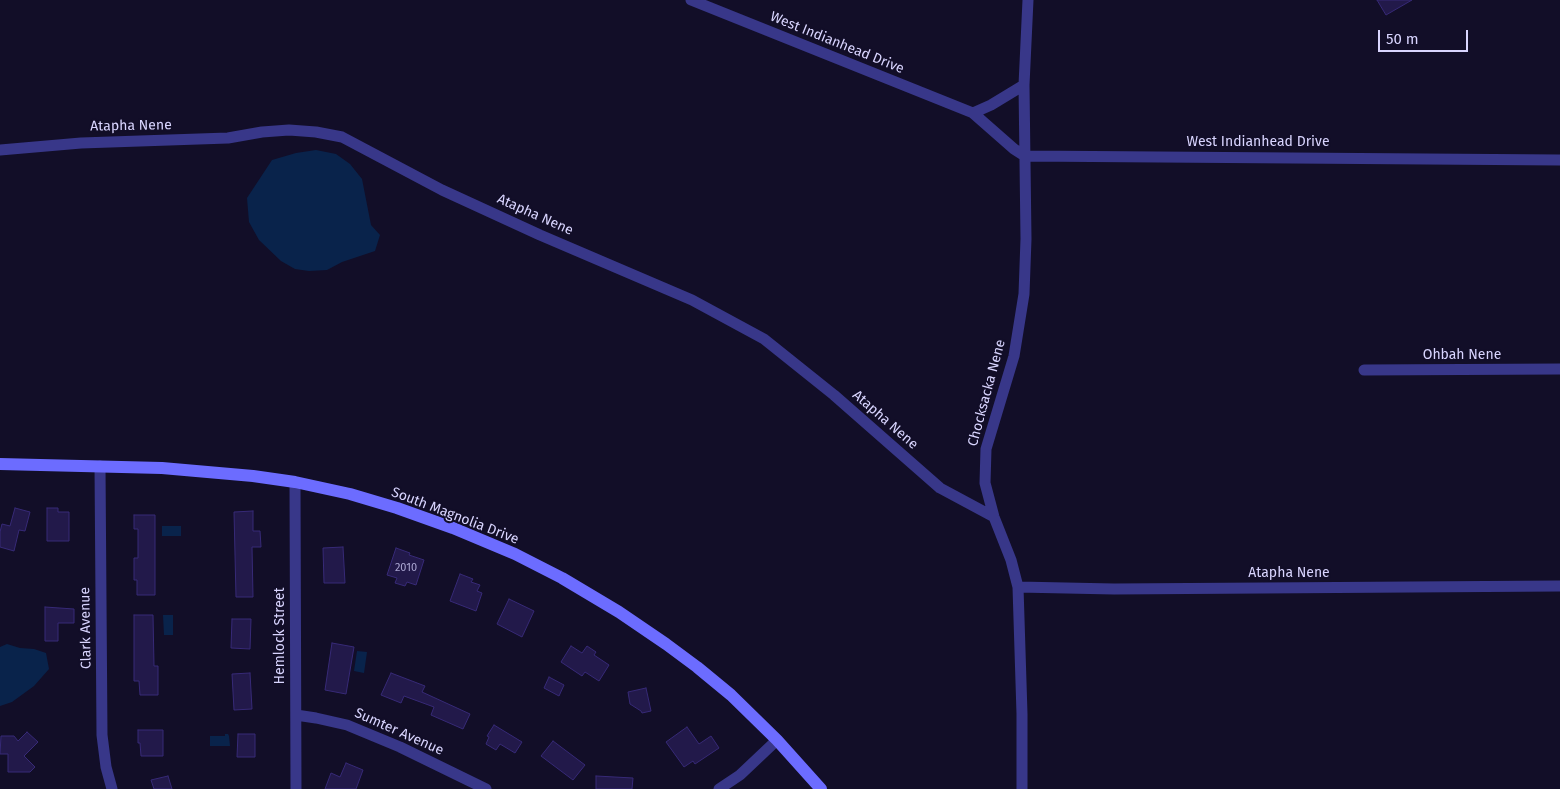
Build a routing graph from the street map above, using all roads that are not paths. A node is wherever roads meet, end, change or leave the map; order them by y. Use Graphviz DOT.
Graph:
graph roads {
  1 [pos="691,0"];
  2 [pos="1028,0"];
  3 [pos="1024,85"];
  4 [pos="972,113"];
  5 [pos="0,150"];
  6 [pos="1025,156"];
  7 [pos="1560,160"];
  8 [pos="1560,369"];
  9 [pos="1364,370"];
  10 [pos="0,464"];
  11 [pos="100,466"];
  12 [pos="295,482"];
  13 [pos="994,517"];
  14 [pos="1560,586"];
  15 [pos="1018,587"];
  16 [pos="296,715"];
  17 [pos="777,740"];
  18 [pos="112,789"];
  19 [pos="296,789"];
  20 [pos="486,789"];
  21 [pos="720,789"];
  22 [pos="821,789"];
  23 [pos="1022,789"];
  1 -- 4 [label="street, West Indianhead Drive"];
  2 -- 3 [label="street, Chocksacka Nene"];
  3 -- 4 [label="street"];
  3 -- 6 [label="street, Chocksacka Nene"];
  4 -- 6 [label="street, West Indianhead Drive"];
  5 -- 13 [label="street, Atapha Nene"];
  6 -- 7 [label="street, West Indianhead Drive"];
  6 -- 13 [label="street, Chocksacka Nene"];
  8 -- 9 [label="street, Ohbah Nene"];
  10 -- 11 [label="main road, South Magnolia Drive"];
  11 -- 12 [label="main road, South Magnolia Drive"];
  11 -- 18 [label="street, Clark Avenue"];
  12 -- 16 [label="street, Hemlock Street"];
  12 -- 17 [label="main road, South Magnolia Drive"];
  13 -- 15 [label="street, Chocksacka Nene"];
  14 -- 15 [label="street, Atapha Nene"];
  15 -- 23 [label="street, Chocksacka Nene"];
  16 -- 19 [label="street, Hemlock Street"];
  16 -- 20 [label="street, Sumter Avenue"];
  17 -- 21 [label="street"];
  17 -- 22 [label="main road, South Magnolia Drive"];
}
